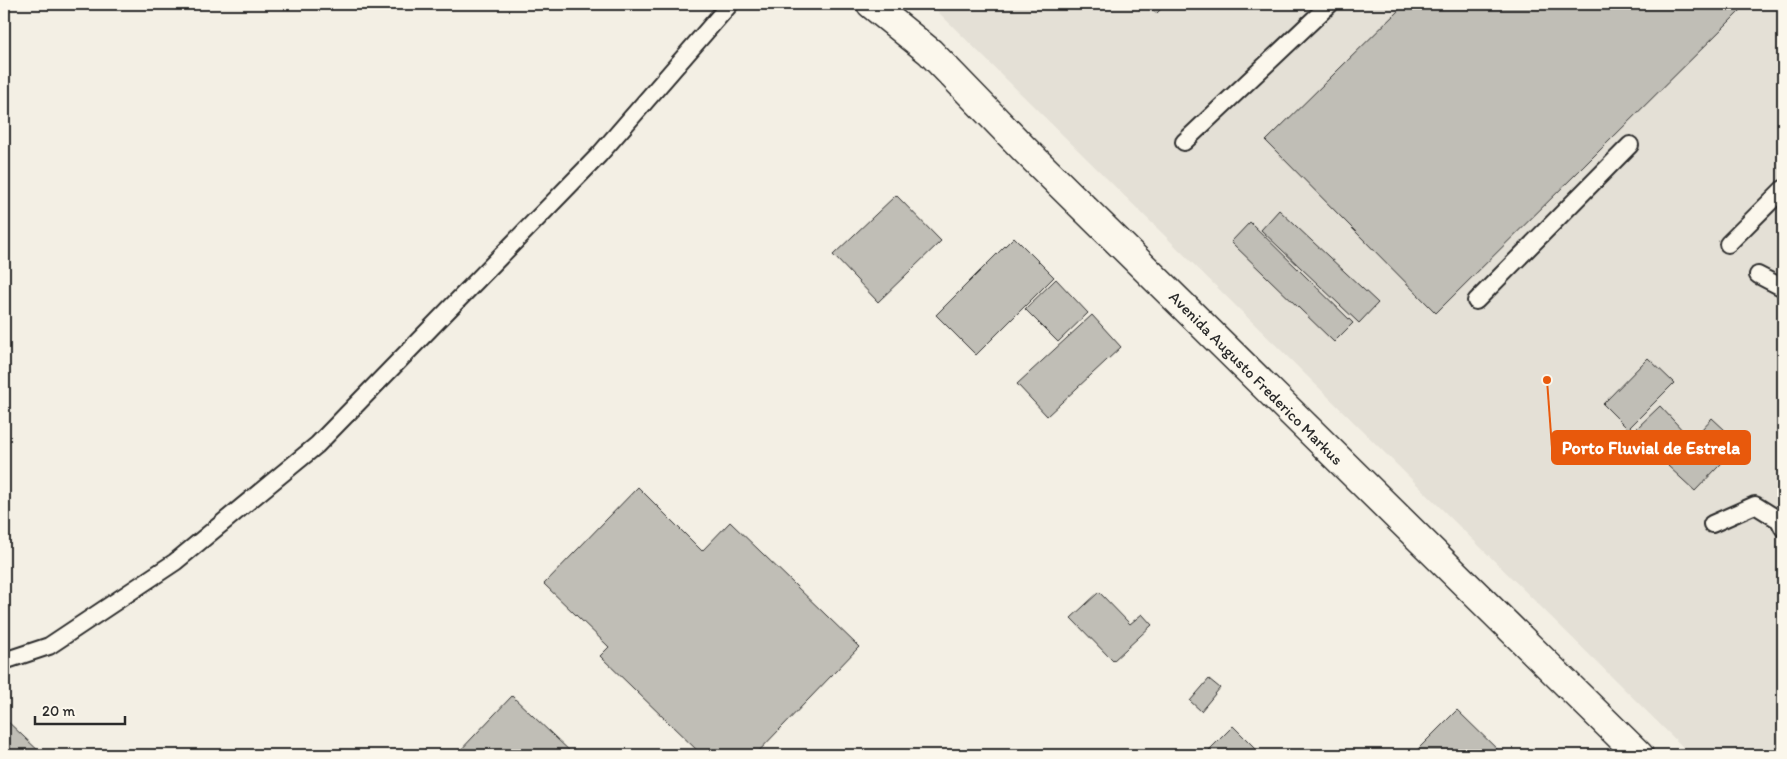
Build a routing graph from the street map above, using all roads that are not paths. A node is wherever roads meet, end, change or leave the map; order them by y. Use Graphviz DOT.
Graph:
graph roads {
  1 [pos="730,4"];
  2 [pos="872,4"];
  3 [pos="1330,4"];
  4 [pos="1184,142"];
  5 [pos="1630,145"];
  6 [pos="1783,189"];
  7 [pos="1728,244"];
  8 [pos="1758,275"];
  9 [pos="1783,288"];
  10 [pos="1476,301"];
  11 [pos="1712,524"];
  12 [pos="1783,528"];
  13 [pos="4,661"];
  14 [pos="1639,755"];
  1 -- 13 [label="lane"];
  2 -- 14 [label="street, Avenida Augusto Frederico Markus"];
  3 -- 4 [label="lane"];
  5 -- 10 [label="lane"];
  6 -- 7 [label="lane"];
  8 -- 9 [label="lane"];
  11 -- 12 [label="lane"];
}
